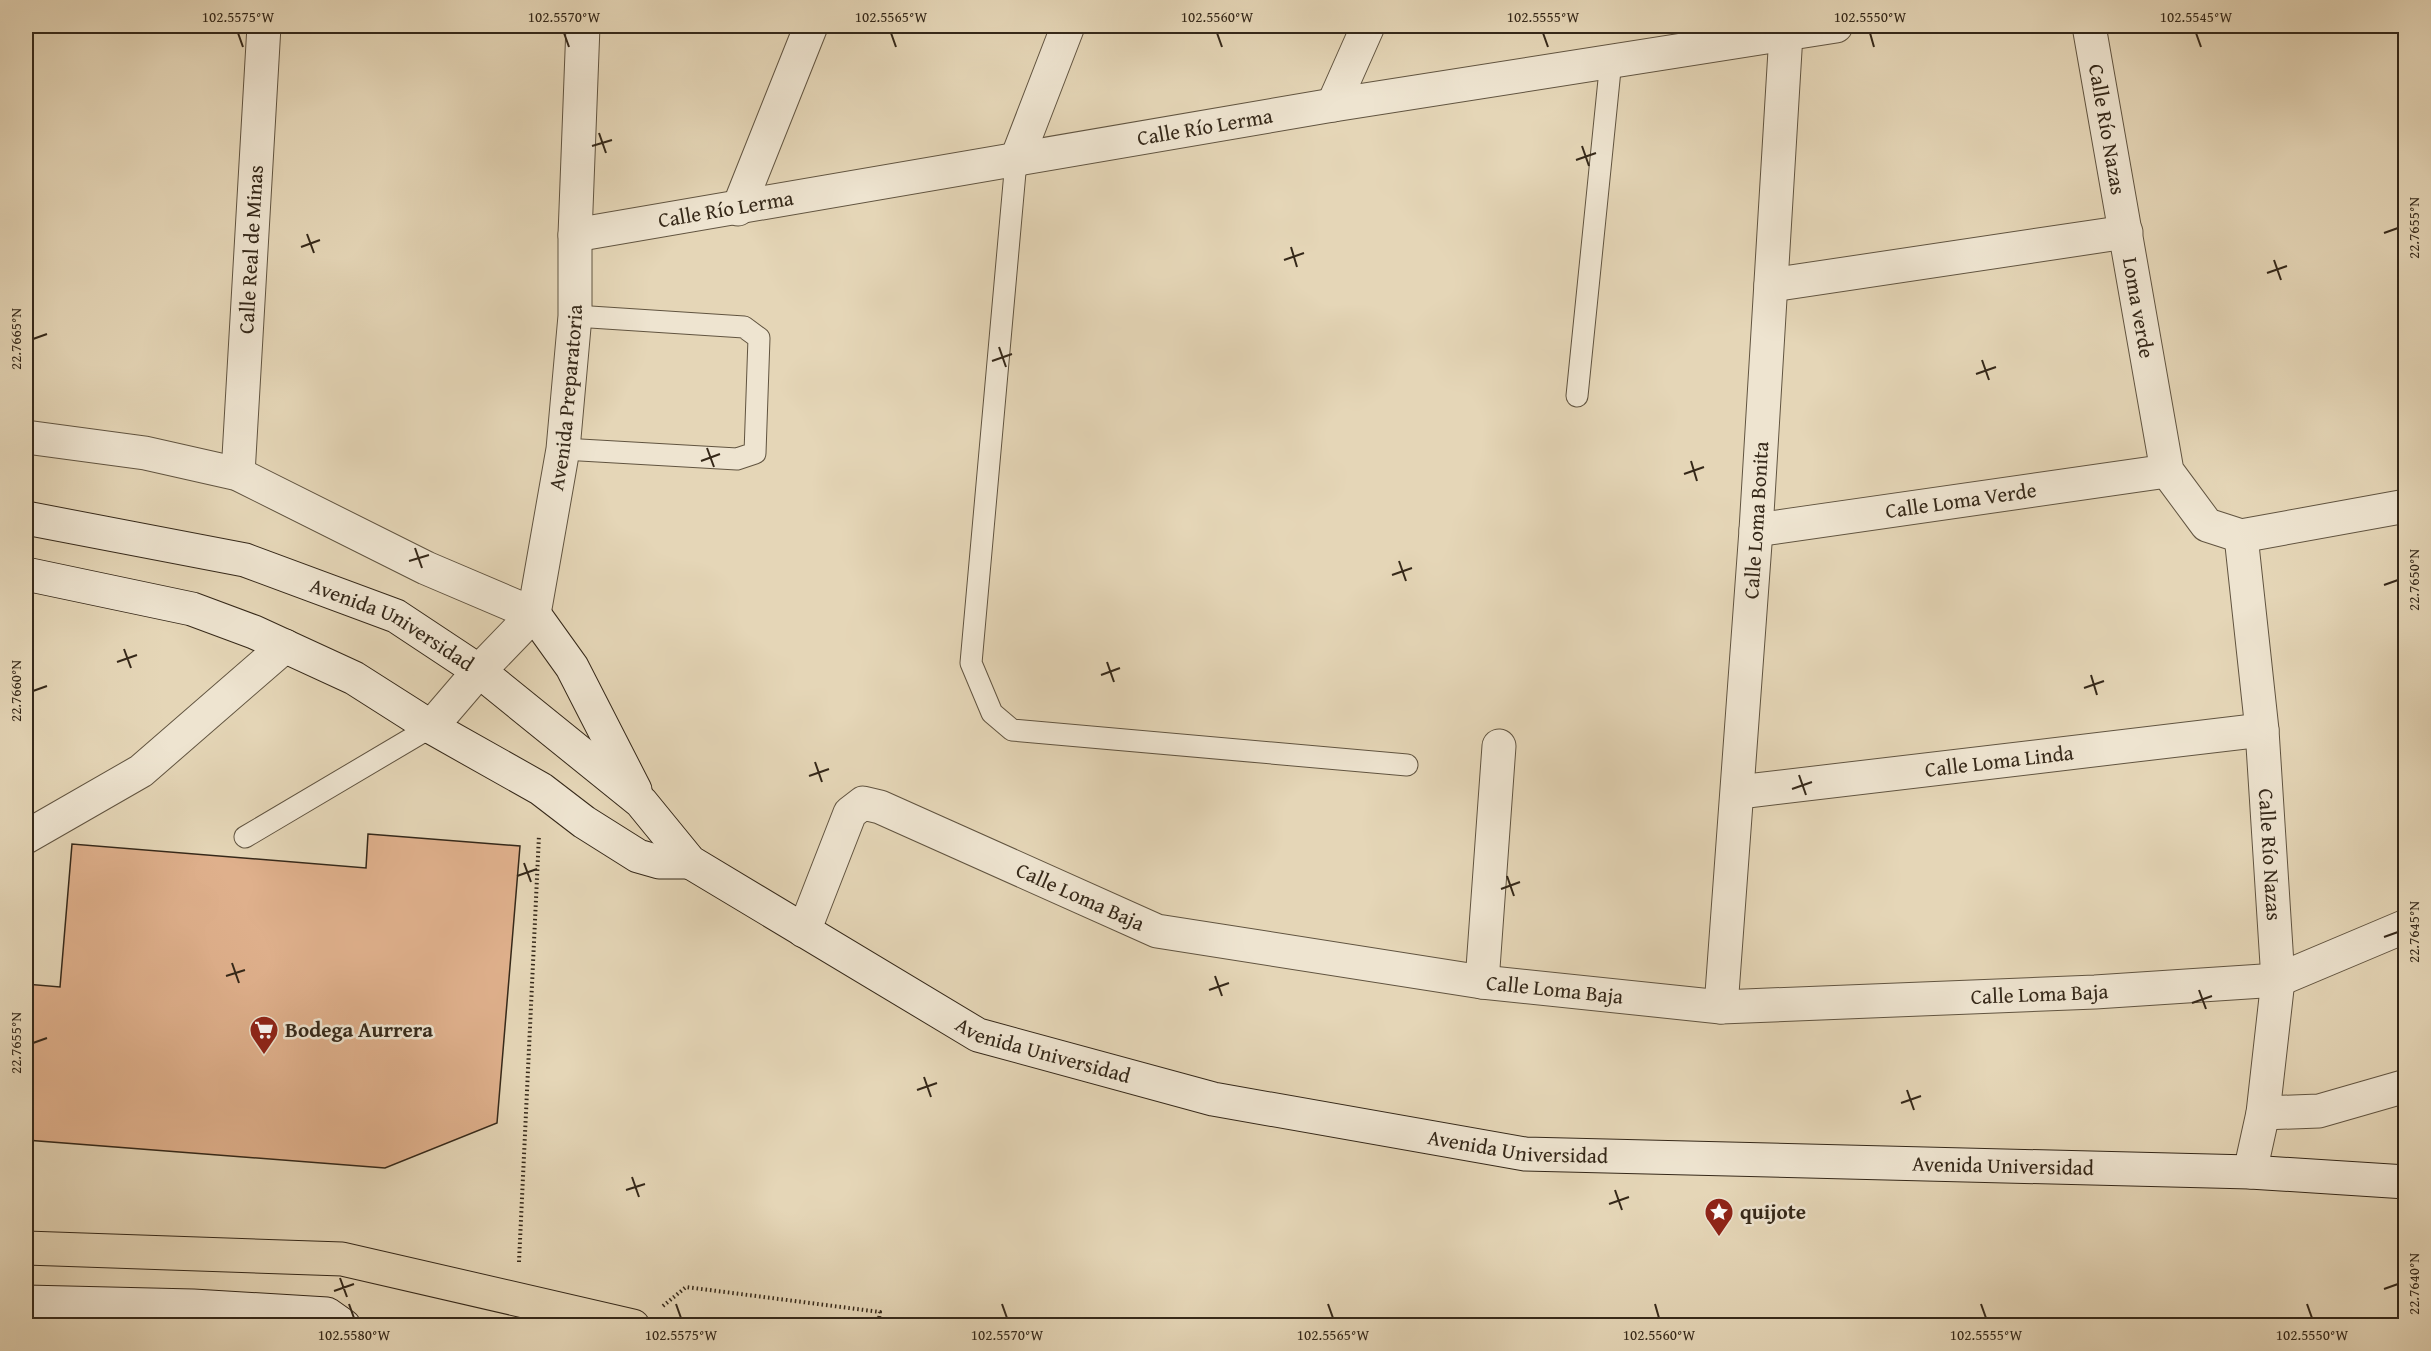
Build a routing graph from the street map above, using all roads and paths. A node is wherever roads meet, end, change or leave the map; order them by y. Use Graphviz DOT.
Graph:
graph roads {
  1 [pos="264,26"];
  2 [pos="583,26"];
  3 [pos="811,26"];
  4 [pos="1068,26"];
  5 [pos="1368,26"];
  6 [pos="1836,26"];
  7 [pos="2089,26"];
  8 [pos="1786,34"];
  9 [pos="1611,60"];
  10 [pos="1333,105"];
  11 [pos="1016,161"];
  12 [pos="738,209"];
  13 [pos="2126,232"];
  14 [pos="575,236"];
  15 [pos="1771,285"];
  16 [pos="575,316"];
  17 [pos="1577,396"];
  18 [pos="26,437"];
  19 [pos="563,449"];
  20 [pos="2167,471"];
  21 [pos="238,474"];
  22 [pos="2406,506"];
  23 [pos="26,518"];
  24 [pos="1756,530"];
  25 [pos="2241,536"];
  26 [pos="26,574"];
  27 [pos="534,614"];
  28 [pos="285,646"];
  29 [pos="479,671"];
  30 [pos="432,728"];
  31 [pos="2262,730"];
  32 [pos="1499,746"];
  33 [pos="1407,765"];
  34 [pos="541,789"];
  35 [pos="1739,792"];
  36 [pos="641,802"];
  37 [pos="26,837"];
  38 [pos="245,837"];
  39 [pos="690,862"];
  40 [pos="2406,926"];
  41 [pos="804,931"];
  42 [pos="2278,980"];
  43 [pos="1482,982"];
  44 [pos="1721,1007"];
  45 [pos="2406,1086"];
  46 [pos="2263,1113"];
  47 [pos="2250,1172"];
  48 [pos="2406,1182"];
  49 [pos="26,1248"];
  50 [pos="686,1287"];
  51 [pos="517,1299"];
  52 [pos="26,1302"];
  53 [pos="344,1326"];
  54 [pos="633,1326"];
  55 [pos="878,1326"];
  1 -- 21 [label="street, Calle Real de Minas"];
  2 -- 14 [label="street, Avenida Preparatoria"];
  3 -- 12 [label="street"];
  4 -- 11 [label="street"];
  5 -- 10 [label="street"];
  6 -- 8 [label="street, Calle Río Lerma"];
  7 -- 13 [label="street, Calle Río Nazas"];
  8 -- 9 [label="street, Calle Río Lerma"];
  8 -- 15 [label="street, Calle Loma Bonita"];
  9 -- 10 [label="street, Calle Río Lerma"];
  9 -- 17 [label="lane"];
  10 -- 11 [label="street, Calle Río Lerma"];
  11 -- 12 [label="street, Calle Río Lerma"];
  11 -- 33 [label="lane"];
  12 -- 14 [label="street, Calle Río Lerma"];
  13 -- 15 [label="street, Loma verde"];
  13 -- 20 [label="street, Loma verde"];
  14 -- 16 [label="street, Avenida Preparatoria"];
  15 -- 24 [label="street, Calle Loma Bonita"];
  16 -- 19 [label="street, Avenida Preparatoria"];
  16 -- 19 [label="lane"];
  18 -- 21 [label="street"];
  19 -- 27 [label="street, Avenida Preparatoria"];
  20 -- 24 [label="street, Calle Loma Verde"];
  20 -- 25 [label="street, Loma verde"];
  21 -- 27 [label="street"];
  22 -- 25 [label="street, Loma verde"];
  23 -- 29 [label="street, Avenida Universidad"];
  24 -- 35 [label="street, Calle Loma Bonita"];
  25 -- 31 [label="street, Calle Río Nazas"];
  26 -- 28 [label="street"];
  27 -- 29 [label="street"];
  27 -- 36 [label="street"];
  28 -- 30 [label="street"];
  28 -- 37 [label="street"];
  29 -- 30 [label="street"];
  29 -- 36 [label="street, Avenida Universidad"];
  30 -- 34 [label="street"];
  30 -- 38 [label="lane"];
  31 -- 35 [label="street, Calle Loma Linda"];
  31 -- 42 [label="street, Calle Río Nazas"];
  32 -- 43 [label="street"];
  34 -- 39 [label="street"];
  34 -- 51 [label="path"];
  35 -- 44 [label="street, Calle Loma Bonita"];
  36 -- 39 [label="street, Avenida Universidad"];
  39 -- 41 [label="street, Avenida Universidad"];
  40 -- 42 [label="street, Calle Loma Baja"];
  41 -- 43 [label="street, Calle Loma Baja"];
  41 -- 47 [label="street, Avenida Universidad"];
  42 -- 44 [label="street, Calle Loma Baja"];
  42 -- 46 [label="street, Calle Río Nazas"];
  43 -- 44 [label="street, Calle Loma Baja"];
  45 -- 46 [label="street"];
  46 -- 47 [label="street, Calle Río Nazas"];
  47 -- 48 [label="street, Avenida Universidad"];
  49 -- 51 [label="main road"];
  50 -- 55 [label="path"];
  51 -- 54 [label="main road"];
  52 -- 53 [label="street"];
}
